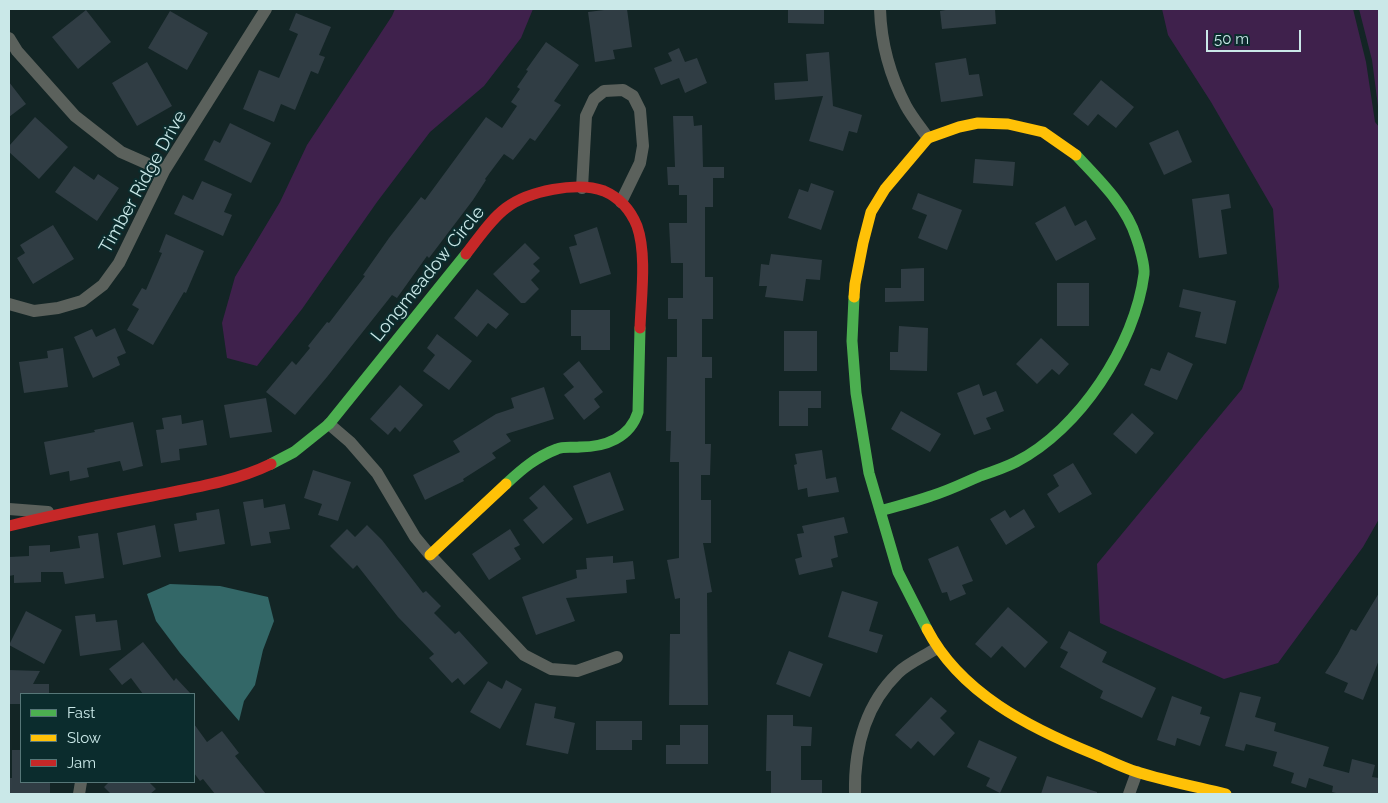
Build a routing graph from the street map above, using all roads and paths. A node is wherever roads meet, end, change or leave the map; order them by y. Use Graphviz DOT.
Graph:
graph roads {
  1 [pos="266,9"];
  2 [pos="880,9"];
  3 [pos="9,38"];
  4 [pos="928,138"];
  5 [pos="164,171"];
  6 [pos="582,188"];
  7 [pos="621,202"];
  8 [pos="9,304"];
  9 [pos="329,424"];
  10 [pos="9,509"];
  11 [pos="880,510"];
  12 [pos="60,513"];
  13 [pos="9,526"];
  14 [pos="430,555"];
  15 [pos="937,648"];
  16 [pos="617,657"];
  17 [pos="1137,772"];
  18 [pos="854,794"];
  19 [pos="1129,794"];
  20 [pos="1226,794"];
  1 -- 5 [label="street, Timber Ridge Drive"];
  2 -- 4 [label="street"];
  3 -- 5 [label="street"];
  4 -- 11 [label="street"];
  4 -- 11 [label="street"];
  5 -- 8 [label="street, Timber Ridge Drive"];
  6 -- 7 [label="street, Longmeadow Circle"];
  6 -- 7 [label="street"];
  6 -- 9 [label="street, Longmeadow Circle"];
  7 -- 14 [label="street, Longmeadow Circle"];
  9 -- 12 [label="street, Longmeadow Circle"];
  9 -- 14 [label="street"];
  10 -- 12 [label="street, Longmeadow Circle"];
  11 -- 15 [label="street"];
  12 -- 13 [label="street, Longmeadow Circle"];
  14 -- 16 [label="street"];
  15 -- 17 [label="street"];
  15 -- 18 [label="street"];
  17 -- 19 [label="street"];
  17 -- 20 [label="street"];
}
